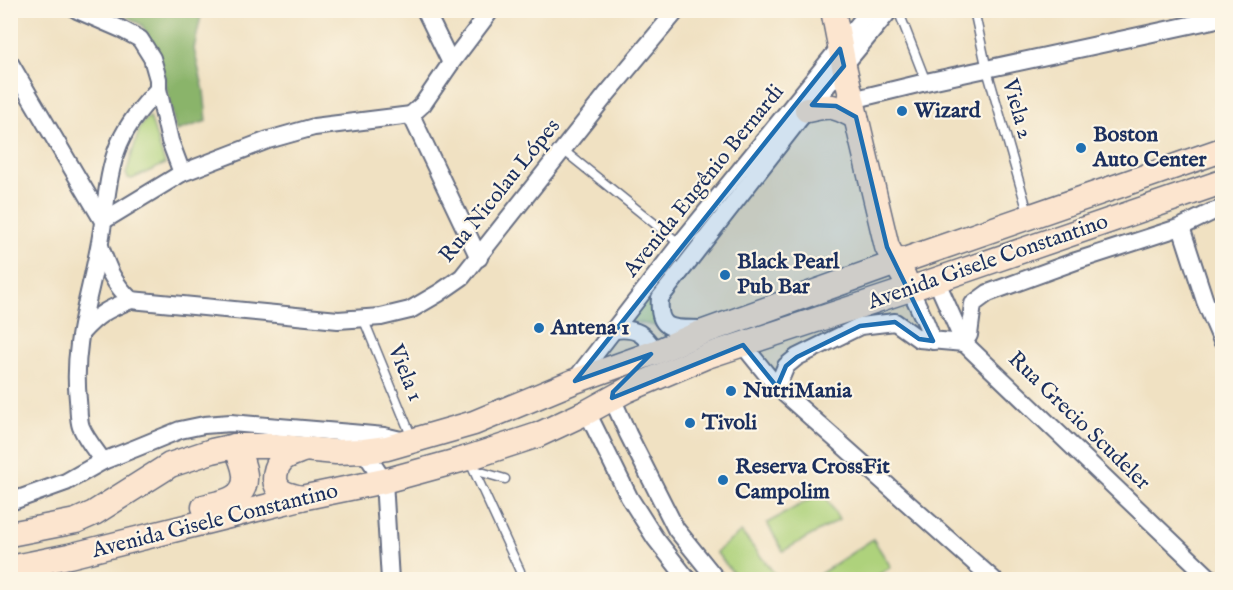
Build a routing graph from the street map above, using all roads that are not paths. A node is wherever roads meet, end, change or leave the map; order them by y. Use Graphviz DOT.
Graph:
graph roads {
  1 [pos="77,10"];
  2 [pos="425,10"];
  3 [pos="491,10"];
  4 [pos="677,10"];
  5 [pos="833,10"];
  6 [pos="870,10"];
  7 [pos="890,10"];
  8 [pos="898,10"];
  9 [pos="974,10"];
  10 [pos="1222,18"];
  11 [pos="842,57"];
  12 [pos="10,63"];
  13 [pos="451,63"];
  14 [pos="987,70"];
  15 [pos="926,82"];
  16 [pos="158,88"];
  17 [pos="854,109"];
  18 [pos="807,110"];
  19 [pos="411,115"];
  20 [pos="563,150"];
  21 [pos="1222,150"];
  22 [pos="182,172"];
  23 [pos="1222,182"];
  24 [pos="1222,208"];
  25 [pos="1029,217"];
  26 [pos="103,221"];
  27 [pos="1181,227"];
  28 [pos="680,244"];
  29 [pos="100,246"];
  30 [pos="479,258"];
  31 [pos="896,263"];
  32 [pos="936,280"];
  33 [pos="910,289"];
  34 [pos="131,300"];
  35 [pos="363,318"];
  36 [pos="712,329"];
  37 [pos="614,330"];
  38 [pos="80,334"];
  39 [pos="933,341"];
  40 [pos="1222,341"];
  41 [pos="964,343"];
  42 [pos="743,345"];
  43 [pos="656,352"];
  44 [pos="575,381"];
  45 [pos="777,387"];
  46 [pos="612,398"];
  47 [pos="587,412"];
  48 [pos="220,423"];
  49 [pos="628,434"];
  50 [pos="411,441"];
  51 [pos="358,442"];
  52 [pos="235,446"];
  53 [pos="604,446"];
  54 [pos="305,449"];
  55 [pos="103,461"];
  56 [pos="471,464"];
  57 [pos="506,479"];
  58 [pos="384,481"];
  59 [pos="301,498"];
  60 [pos="10,502"];
  61 [pos="662,502"];
  62 [pos="639,513"];
  63 [pos="10,534"];
  64 [pos="44,562"];
  65 [pos="10,568"];
  66 [pos="519,571"];
  67 [pos="390,579"];
  68 [pos="688,579"];
  69 [pos="717,579"];
  70 [pos="994,579"];
  71 [pos="1212,579"];
  1 -- 16 [label="street"];
  2 -- 13 [label="street"];
  3 -- 13 [label="street"];
  4 -- 20 [label="street, Rua Nicolau Lópes"];
  5 -- 11 [label="main road"];
  6 -- 11 [label="street, Avenida Eugênio Bernardi"];
  7 -- 11 [label="street, Avenida Eugênio Bernardi"];
  8 -- 15 [label="lane"];
  9 -- 14 [label="lane, Viela 2"];
  10 -- 14 [label="street"];
  11 -- 17 [label="main road"];
  11 -- 18 [label="street, Avenida Eugênio Bernardi"];
  11 -- 28 [label="street, Avenida Eugênio Bernardi"];
  12 -- 26 [label="street"];
  13 -- 19 [label="street"];
  14 -- 15 [label="street"];
  14 -- 25 [label="lane, Viela 2"];
  15 -- 17 [label="street"];
  16 -- 22 [label="street"];
  16 -- 26 [label="street"];
  17 -- 18 [label="main road"];
  17 -- 31 [label="main road"];
  18 -- 36 [label="street, Avenida Eugênio Bernardi"];
  19 -- 22 [label="street"];
  19 -- 30 [label="street"];
  20 -- 28 [label="lane"];
  20 -- 30 [label="street, Rua Nicolau Lópes"];
  21 -- 25 [label="main road, Avenida Gisele Constantino"];
  22 -- 26 [label="street"];
  23 -- 32 [label="main road, Avenida Gisele Constantino"];
  24 -- 27 [label="street"];
  25 -- 31 [label="main road, Avenida Gisele Constantino"];
  26 -- 29 [label="street"];
  27 -- 40 [label="street"];
  27 -- 41 [label="street"];
  28 -- 37 [label="street, Avenida Eugênio Bernardi"];
  29 -- 34 [label="street"];
  29 -- 38 [label="street"];
  30 -- 35 [label="street, Rua Nicolau Lópes"];
  31 -- 33 [label="main road"];
  31 -- 36 [label="main road, Avenida Gisele Constantino"];
  32 -- 33 [label="main road, Avenida Gisele Constantino"];
  32 -- 41 [label="street, Rua Grecio Scudeler"];
  33 -- 39 [label="street"];
  33 -- 42 [label="main road, Avenida Gisele Constantino"];
  34 -- 35 [label="street, Rua Nicolau Lópes"];
  34 -- 38 [label="street, Rua Nicolau Lópes"];
  35 -- 50 [label="lane, Viela 1"];
  36 -- 43 [label="main road, Avenida Gisele Constantino"];
  37 -- 43 [label="street"];
  37 -- 44 [label="street, Avenida Eugênio Bernardi"];
  38 -- 55 [label="street"];
  39 -- 41 [label="street"];
  39 -- 45 [label="street"];
  41 -- 71 [label="street, Rua Grecio Scudeler"];
  42 -- 45 [label="street"];
  42 -- 46 [label="main road, Avenida Gisele Constantino"];
  43 -- 44 [label="main road, Avenida Gisele Constantino"];
  43 -- 46 [label="main road"];
  44 -- 50 [label="main road, Avenida Gisele Constantino"];
  45 -- 70 [label="street"];
  46 -- 47 [label="main road, Avenida Gisele Constantino"];
  46 -- 49 [label="street"];
  47 -- 53 [label="street"];
  47 -- 56 [label="main road, Avenida Gisele Constantino"];
  48 -- 51 [label="street, Avenida Gisele Constantino"];
  48 -- 52 [label="street"];
  48 -- 55 [label="street, Avenida Gisele Constantino"];
  49 -- 53 [label="street"];
  49 -- 61 [label="street"];
  50 -- 51 [label="main road, Avenida Gisele Constantino"];
  51 -- 54 [label="main road, Avenida Gisele Constantino"];
  51 -- 58 [label="street"];
  52 -- 54 [label="main road, Avenida Gisele Constantino"];
  52 -- 63 [label="main road, Avenida Gisele Constantino"];
  52 -- 64 [label="main road"];
  53 -- 62 [label="street"];
  54 -- 59 [label="main road"];
  55 -- 60 [label="street, Avenida Gisele Constantino"];
  56 -- 57 [label="lane"];
  56 -- 58 [label="main road, Avenida Gisele Constantino"];
  56 -- 66 [label="lane"];
  58 -- 59 [label="main road, Avenida Gisele Constantino"];
  58 -- 67 [label="street"];
  59 -- 64 [label="main road, Avenida Gisele Constantino"];
  61 -- 62 [label="street"];
  61 -- 69 [label="street"];
  62 -- 68 [label="street"];
  64 -- 65 [label="main road, Avenida Gisele Constantino"];
}
